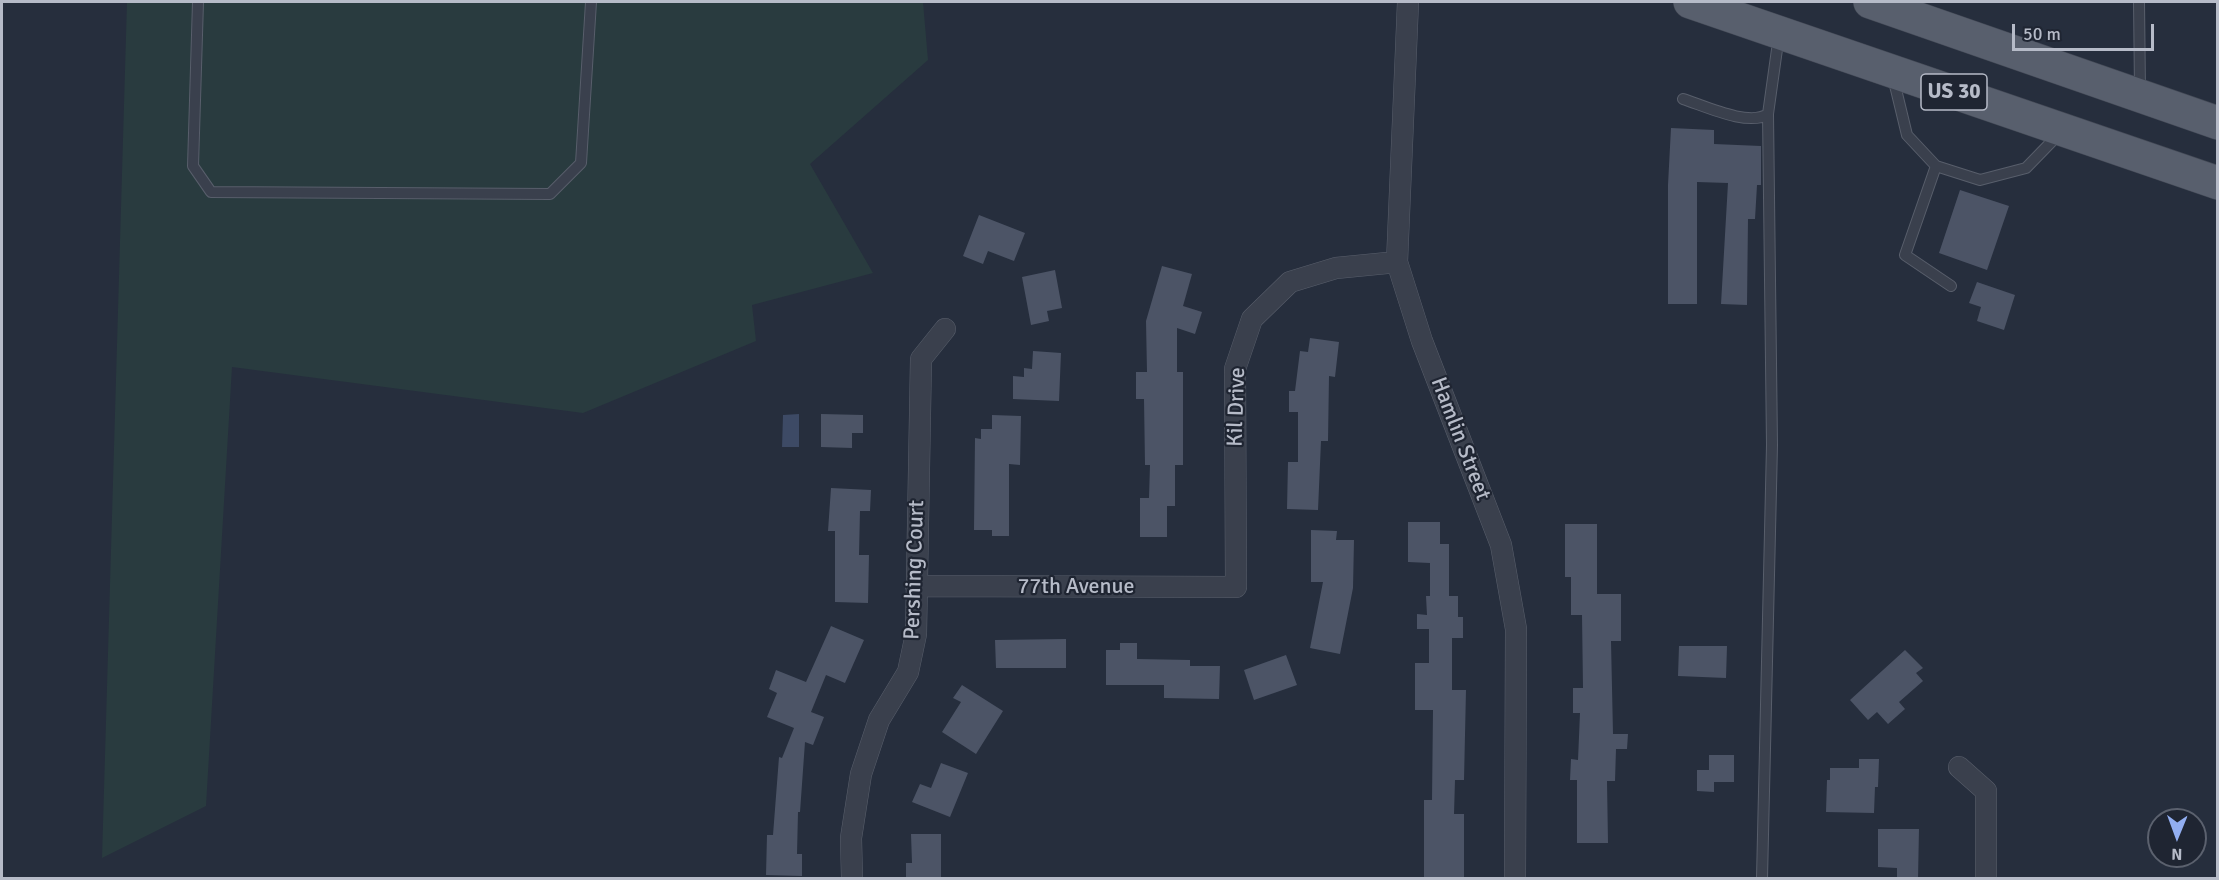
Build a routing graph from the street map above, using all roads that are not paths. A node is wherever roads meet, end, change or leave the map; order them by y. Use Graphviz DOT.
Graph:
graph roads {
  1 [pos="198,2"];
  2 [pos="591,2"];
  3 [pos="1408,2"];
  4 [pos="1690,2"];
  5 [pos="1870,2"];
  6 [pos="2139,2"];
  7 [pos="1779,32"];
  8 [pos="1891,71"];
  9 [pos="2140,97"];
  10 [pos="1683,99"];
  11 [pos="1768,114"];
  12 [pos="2217,123"];
  13 [pos="2063,130"];
  14 [pos="1936,166"];
  15 [pos="2214,176"];
  16 [pos="1397,262"];
  17 [pos="1951,286"];
  18 [pos="945,329"];
  19 [pos="916,586"];
  20 [pos="1236,587"];
  21 [pos="1959,767"];
  22 [pos="852,879"];
  23 [pos="1515,879"];
  24 [pos="1762,879"];
  25 [pos="1986,879"];
  1 -- 2 [label="lane"];
  3 -- 16 [label="street, Hamlin Street"];
  4 -- 7 [label="main road, US 30"];
  5 -- 9 [label="main road, US 30"];
  6 -- 9 [label="lane"];
  7 -- 8 [label="main road, US 30"];
  7 -- 11 [label="lane"];
  8 -- 13 [label="main road, US 30"];
  8 -- 14 [label="lane"];
  9 -- 12 [label="main road, US 30"];
  10 -- 11 [label="lane"];
  11 -- 24 [label="lane"];
  13 -- 14 [label="lane"];
  13 -- 15 [label="main road, US 30"];
  14 -- 17 [label="lane"];
  16 -- 20 [label="street, Kil Drive"];
  16 -- 23 [label="street, Hamlin Street"];
  18 -- 19 [label="street, Pershing Court"];
  19 -- 20 [label="street, 77th Avenue"];
  19 -- 22 [label="street, Pershing Court"];
  21 -- 25 [label="street"];
}
